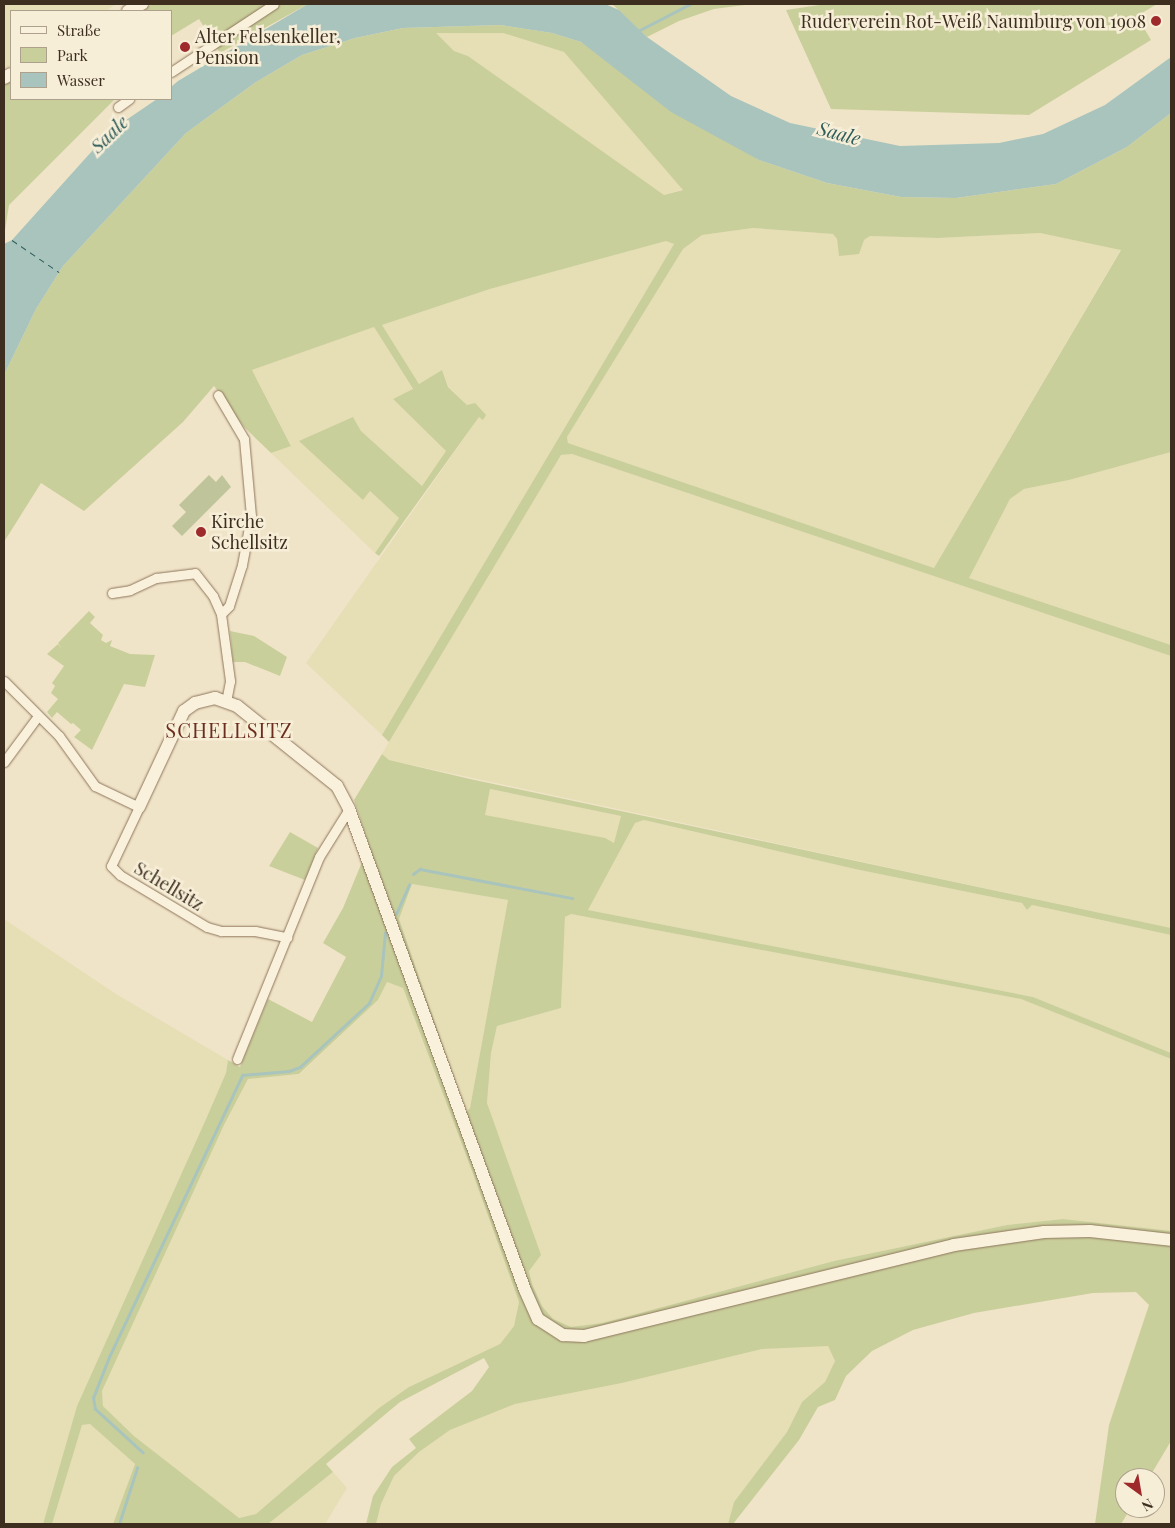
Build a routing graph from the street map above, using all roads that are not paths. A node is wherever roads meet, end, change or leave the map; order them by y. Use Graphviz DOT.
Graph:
graph roads {
  1 [pos="142,4"];
  2 [pos="274,4"];
  3 [pos="130,10"];
  4 [pos="172,71"];
  5 [pos="127,100"];
  6 [pos="118,106"];
  7 [pos="218,395"];
  8 [pos="112,593"];
  9 [pos="221,614"];
  10 [pos="4,681"];
  11 [pos="226,701"];
  12 [pos="38,716"];
  13 [pos="4,762"];
  14 [pos="139,807"];
  15 [pos="349,809"];
  16 [pos="287,937"];
  17 [pos="237,1059"];
  18 [pos="1171,1240"];
  1 -- 3 [label="street"];
  2 -- 4 [label="street"];
  5 -- 6 [label="street"];
  7 -- 9 [label="street"];
  8 -- 9 [label="street"];
  9 -- 11 [label="street"];
  10 -- 12 [label="street"];
  11 -- 14 [label="street"];
  11 -- 15 [label="street"];
  12 -- 13 [label="street"];
  12 -- 14 [label="street"];
  14 -- 16 [label="street, Schellsitz"];
  15 -- 16 [label="street"];
  15 -- 18 [label="street"];
  16 -- 17 [label="street"];
}
